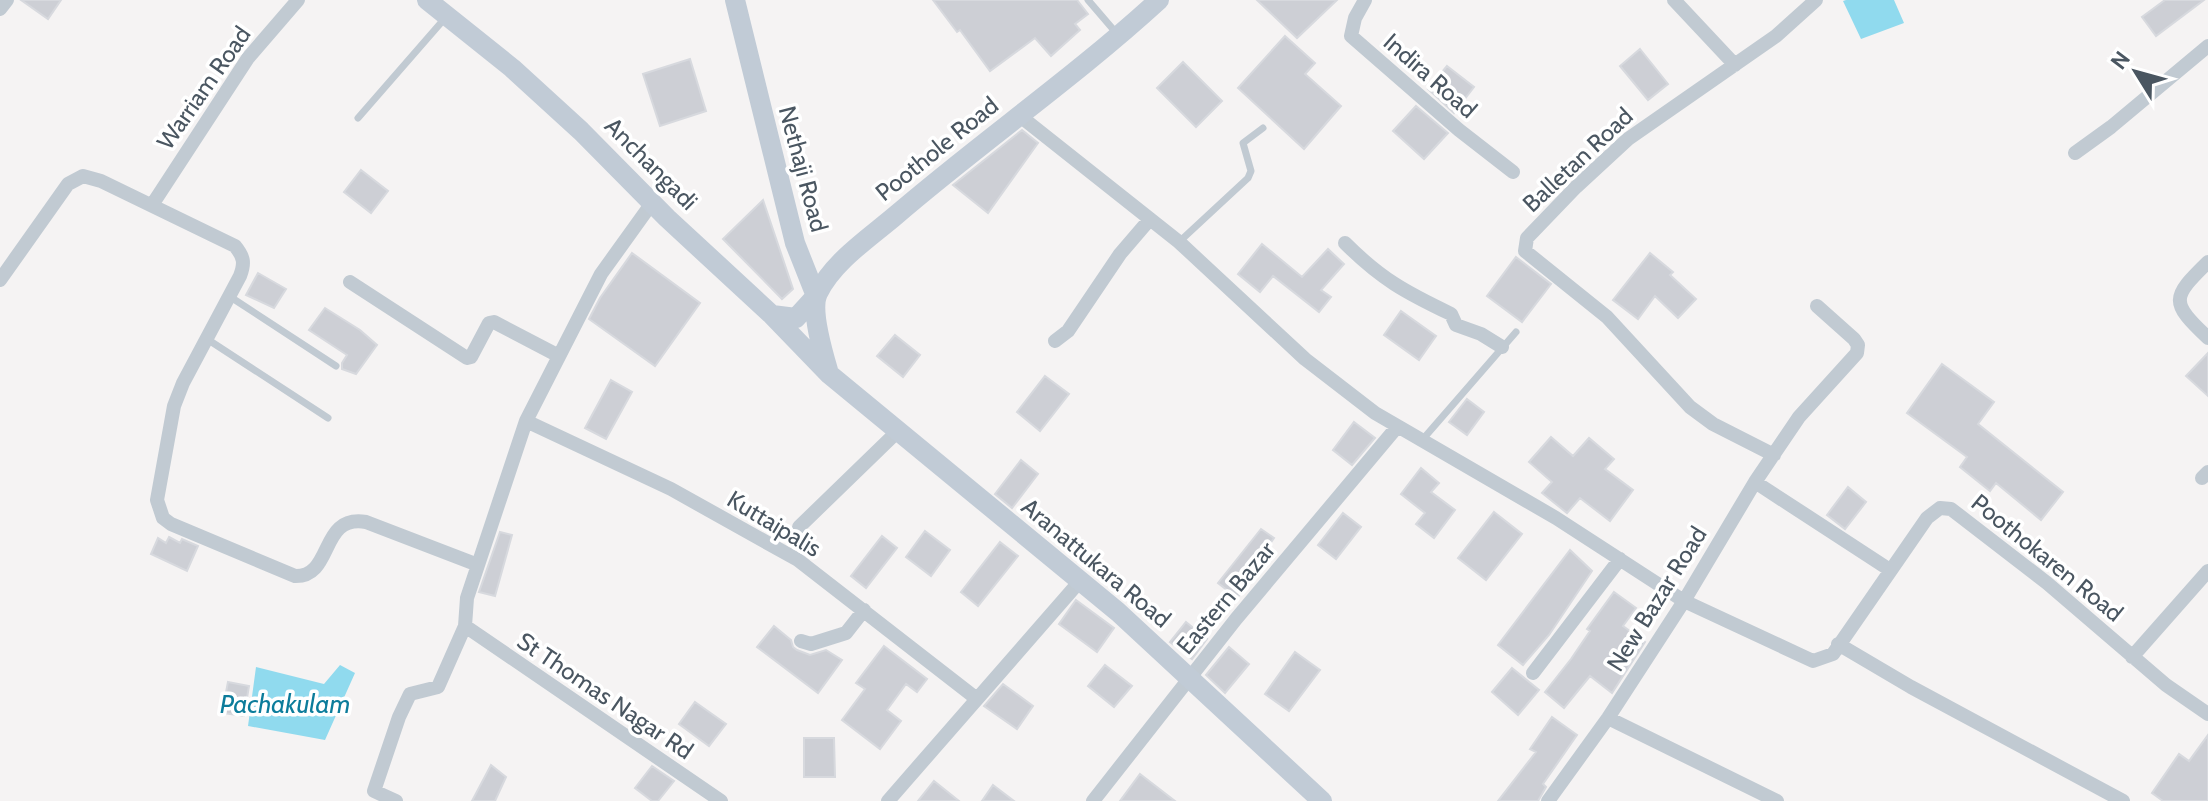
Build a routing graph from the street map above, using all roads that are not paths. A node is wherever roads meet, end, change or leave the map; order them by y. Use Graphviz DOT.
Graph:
graph roads {
  1 [pos="7,0"];
  2 [pos="298,0"];
  3 [pos="427,0"];
  4 [pos="735,0"];
  5 [pos="1088,0"];
  6 [pos="1159,0"];
  7 [pos="1365,0"];
  8 [pos="1674,0"];
  9 [pos="1816,0"];
  10 [pos="0,9"];
  11 [pos="448,15"];
  12 [pos="1119,36"];
  13 [pos="2208,46"];
  14 [pos="1735,65"];
  15 [pos="1020,116"];
  16 [pos="358,118"];
  17 [pos="1263,128"];
  18 [pos="2075,153"];
  19 [pos="1513,172"];
  20 [pos="652,203"];
  21 [pos="152,205"];
  22 [pos="1150,219"];
  23 [pos="1179,242"];
  24 [pos="1345,243"];
  25 [pos="2208,262"];
  26 [pos="0,280"];
  27 [pos="350,282"];
  28 [pos="229,296"];
  29 [pos="816,296"];
  30 [pos="1817,306"];
  31 [pos="772,315"];
  32 [pos="1516,332"];
  33 [pos="2208,338"];
  34 [pos="207,339"];
  35 [pos="1055,341"];
  36 [pos="1502,347"];
  37 [pos="559,356"];
  38 [pos="336,366"];
  39 [pos="829,374"];
  40 [pos="328,418"];
  41 [pos="526,421"];
  42 [pos="1397,427"];
  43 [pos="898,431"];
  44 [pos="1423,439"];
  45 [pos="1774,455"];
  46 [pos="1755,482"];
  47 [pos="799,527"];
  48 [pos="1620,559"];
  49 [pos="478,565"];
  50 [pos="1890,570"];
  51 [pos="2208,571"];
  52 [pos="1080,581"];
  53 [pos="1684,601"];
  54 [pos="864,610"];
  55 [pos="465,626"];
  56 [pos="801,641"];
  57 [pos="1838,644"];
  58 [pos="2132,657"];
  59 [pos="1533,673"];
  60 [pos="1189,678"];
  61 [pos="977,699"];
  62 [pos="2208,714"];
  63 [pos="1608,718"];
  64 [pos="1767,799"];
  65 [pos="396,801"];
  66 [pos="721,801"];
  67 [pos="888,801"];
  68 [pos="1093,801"];
  69 [pos="1322,801"];
  70 [pos="1548,801"];
  71 [pos="2123,801"];
  1 -- 10 [label="street"];
  2 -- 21 [label="street, Warriam Road"];
  3 -- 11 [label="main road, Anchangadi"];
  4 -- 29 [label="main road, Nethaji Road"];
  5 -- 12 [label="lane"];
  6 -- 12 [label="main road, Poothole Road"];
  7 -- 19 [label="street, Indira Road"];
  8 -- 14 [label="street"];
  9 -- 14 [label="street, Balletan Road"];
  11 -- 16 [label="lane"];
  11 -- 20 [label="main road, Anchangadi"];
  12 -- 15 [label="main road, Poothole Road"];
  13 -- 18 [label="street"];
  14 -- 45 [label="street, Balletan Road"];
  15 -- 22 [label="street"];
  15 -- 29 [label="main road, Poothole Road"];
  17 -- 23 [label="lane"];
  20 -- 31 [label="main road, Anchangadi"];
  20 -- 37 [label="street"];
  21 -- 26 [label="street"];
  21 -- 28 [label="street"];
  22 -- 23 [label="street"];
  22 -- 35 [label="street"];
  23 -- 42 [label="street"];
  24 -- 36 [label="street"];
  25 -- 33 [label="street"];
  27 -- 37 [label="street"];
  28 -- 34 [label="street"];
  28 -- 38 [label="lane"];
  29 -- 31 [label="main road"];
  29 -- 39 [label="main road"];
  30 -- 45 [label="street, New Bazar Road"];
  31 -- 39 [label="main road, Anchangadi"];
  32 -- 36 [label="lane"];
  34 -- 40 [label="lane"];
  34 -- 49 [label="street"];
  36 -- 44 [label="lane"];
  37 -- 41 [label="street"];
  39 -- 43 [label="main road, Aranattukara Road"];
  41 -- 49 [label="street"];
  41 -- 54 [label="street, Kuttaipalis"];
  42 -- 44 [label="street"];
  42 -- 60 [label="street, Eastern Bazar"];
  43 -- 47 [label="street"];
  43 -- 52 [label="main road, Aranattukara Road"];
  44 -- 48 [label="street"];
  45 -- 46 [label="street, New Bazar Road"];
  46 -- 50 [label="street"];
  46 -- 53 [label="street, New Bazar Road"];
  48 -- 53 [label="street"];
  48 -- 59 [label="street"];
  49 -- 55 [label="street"];
  50 -- 57 [label="street, Poothokaren Road"];
  50 -- 58 [label="street, Poothokaren Road"];
  51 -- 58 [label="street"];
  52 -- 60 [label="main road, Aranattukara Road"];
  52 -- 61 [label="street"];
  53 -- 57 [label="street, Poothokaren Road"];
  53 -- 63 [label="street, New Bazar Road"];
  54 -- 56 [label="street"];
  54 -- 61 [label="street, Kuttaipalis"];
  55 -- 65 [label="street"];
  55 -- 66 [label="street, St Thomas Nagar Rd"];
  57 -- 71 [label="street"];
  58 -- 62 [label="street, Poothokaren Road"];
  60 -- 68 [label="street, Eastern Bazar"];
  60 -- 69 [label="main road, Aranattukara Road"];
  61 -- 67 [label="street"];
  63 -- 64 [label="street"];
  63 -- 70 [label="street, New Bazar Road"];
}
